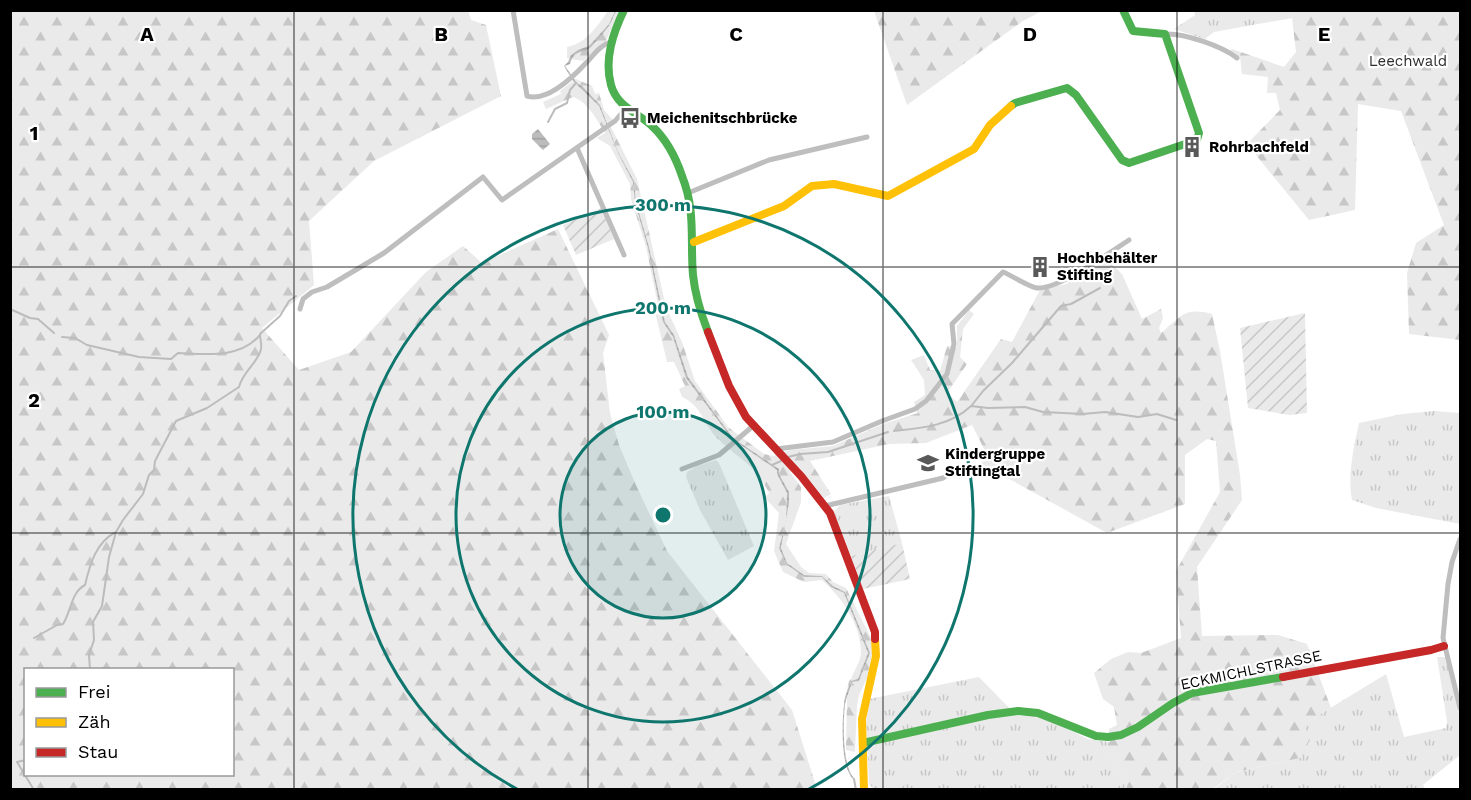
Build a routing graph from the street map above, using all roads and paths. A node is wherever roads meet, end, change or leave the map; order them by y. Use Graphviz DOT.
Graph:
graph roads {
  1 [pos="513,10"];
  2 [pos="624,10"];
  3 [pos="1123,10"];
  4 [pos="1165,34"];
  5 [pos="610,42"];
  6 [pos="1237,58"];
  7 [pos="626,108"];
  8 [pos="867,137"];
  9 [pos="577,148"];
  10 [pos="688,193"];
  11 [pos="1129,240"];
  12 [pos="694,242"];
  13 [pos="624,255"];
  14 [pos="300,309"];
  15 [pos="753,426"];
  16 [pos="774,449"];
  17 [pos="682,469"];
  18 [pos="952,471"];
  19 [pos="825,506"];
  20 [pos="1461,539"];
  21 [pos="1444,646"];
  22 [pos="1461,708"];
  23 [pos="863,743"];
  24 [pos="864,785"];
  1 -- 5 [label="street"];
  2 -- 5 [label="street"];
  3 -- 4 [label="street"];
  4 -- 6 [label="street"];
  4 -- 12 [label="street"];
  5 -- 7 [label="street"];
  7 -- 9 [label="street"];
  7 -- 10 [label="street"];
  8 -- 10 [label="street"];
  9 -- 13 [label="street"];
  9 -- 14 [label="street"];
  10 -- 12 [label="street"];
  11 -- 16 [label="street"];
  12 -- 15 [label="street"];
  15 -- 16 [label="street"];
  15 -- 17 [label="street"];
  16 -- 19 [label="street"];
  18 -- 19 [label="street"];
  19 -- 23 [label="street"];
  20 -- 21 [label="street"];
  21 -- 22 [label="street"];
  21 -- 23 [label="street, ECKMICHLSTRASSE"];
  23 -- 24 [label="street"];
}
